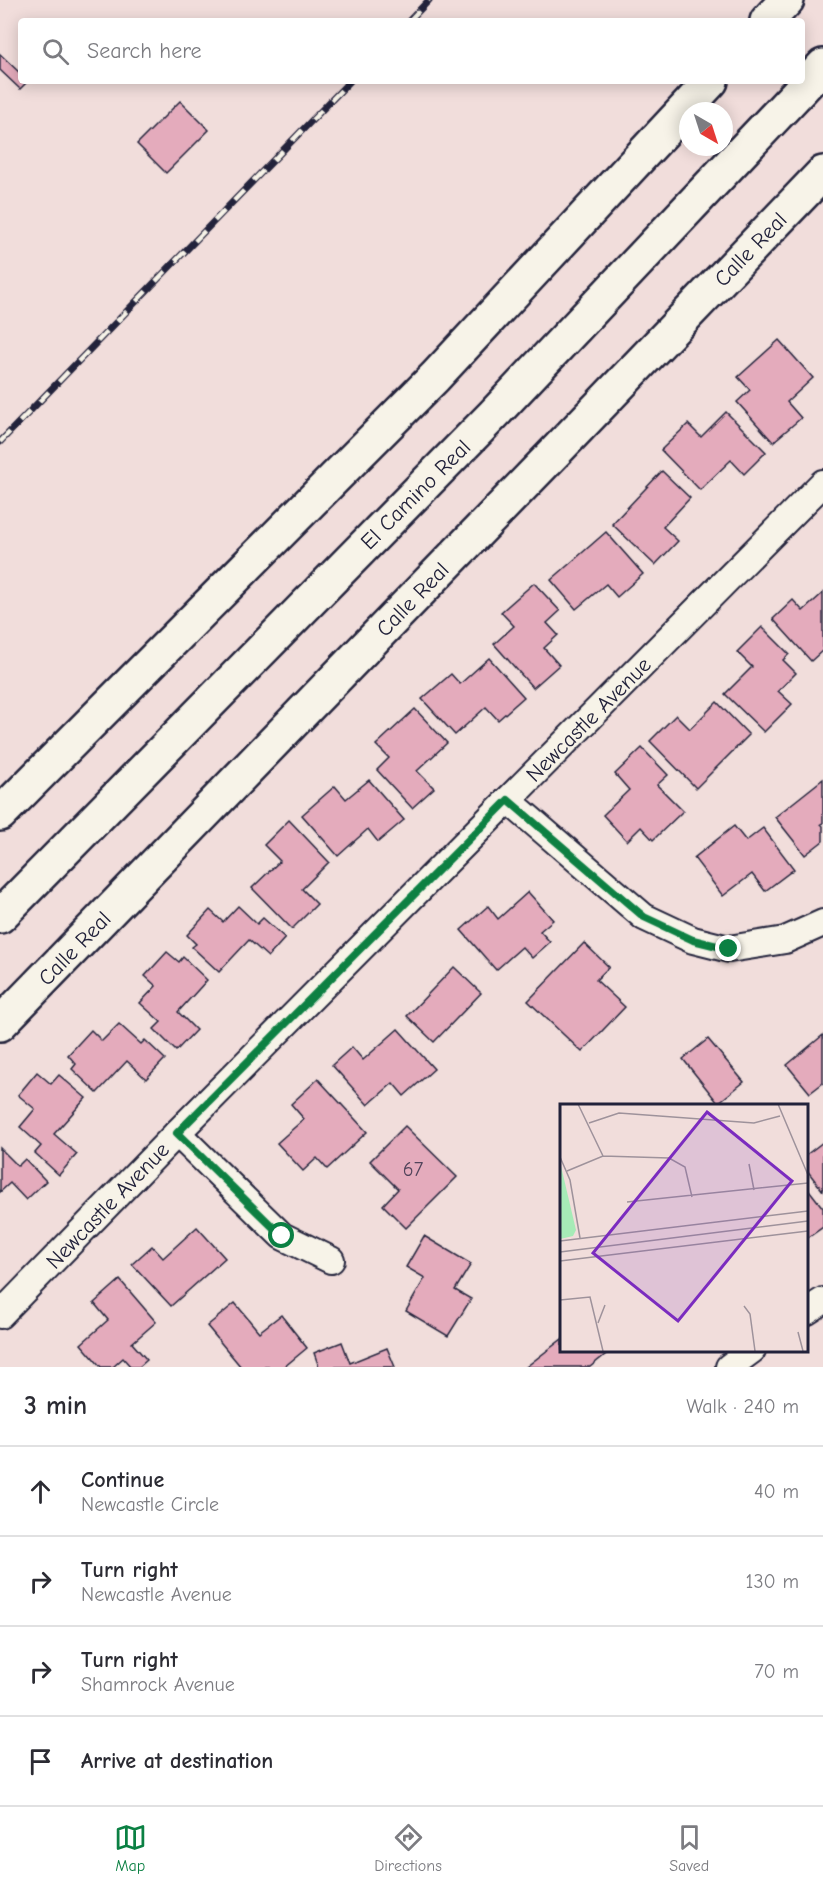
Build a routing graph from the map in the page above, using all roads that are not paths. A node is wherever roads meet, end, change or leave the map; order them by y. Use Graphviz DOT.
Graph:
graph roads {
  1 [pos="787,0"];
  2 [pos="770,18"];
  3 [pos="823,66"];
  4 [pos="708,84"];
  5 [pos="823,172"];
  6 [pos="823,483"];
  7 [pos="508,800"];
  8 [pos="0,814"];
  9 [pos="0,916"];
  10 [pos="823,923"];
  11 [pos="0,1024"];
  12 [pos="177,1133"];
  13 [pos="331,1260"];
  14 [pos="823,1301"];
  15 [pos="808,1311"];
  16 [pos="0,1315"];
  17 [pos="749,1352"];
  18 [pos="729,1367"];
  1 -- 2 [label="main road"];
  3 -- 9 [label="main road, El Camino Real"];
  4 -- 8 [label="main road"];
  5 -- 11 [label="main road, Calle Real"];
  6 -- 7 [label="street, Newcastle Avenue"];
  7 -- 10 [label="street"];
  7 -- 12 [label="street, Newcastle Avenue"];
  12 -- 13 [label="street"];
  12 -- 16 [label="street, Newcastle Avenue"];
  14 -- 15 [label="street"];
  17 -- 18 [label="street"];
}
